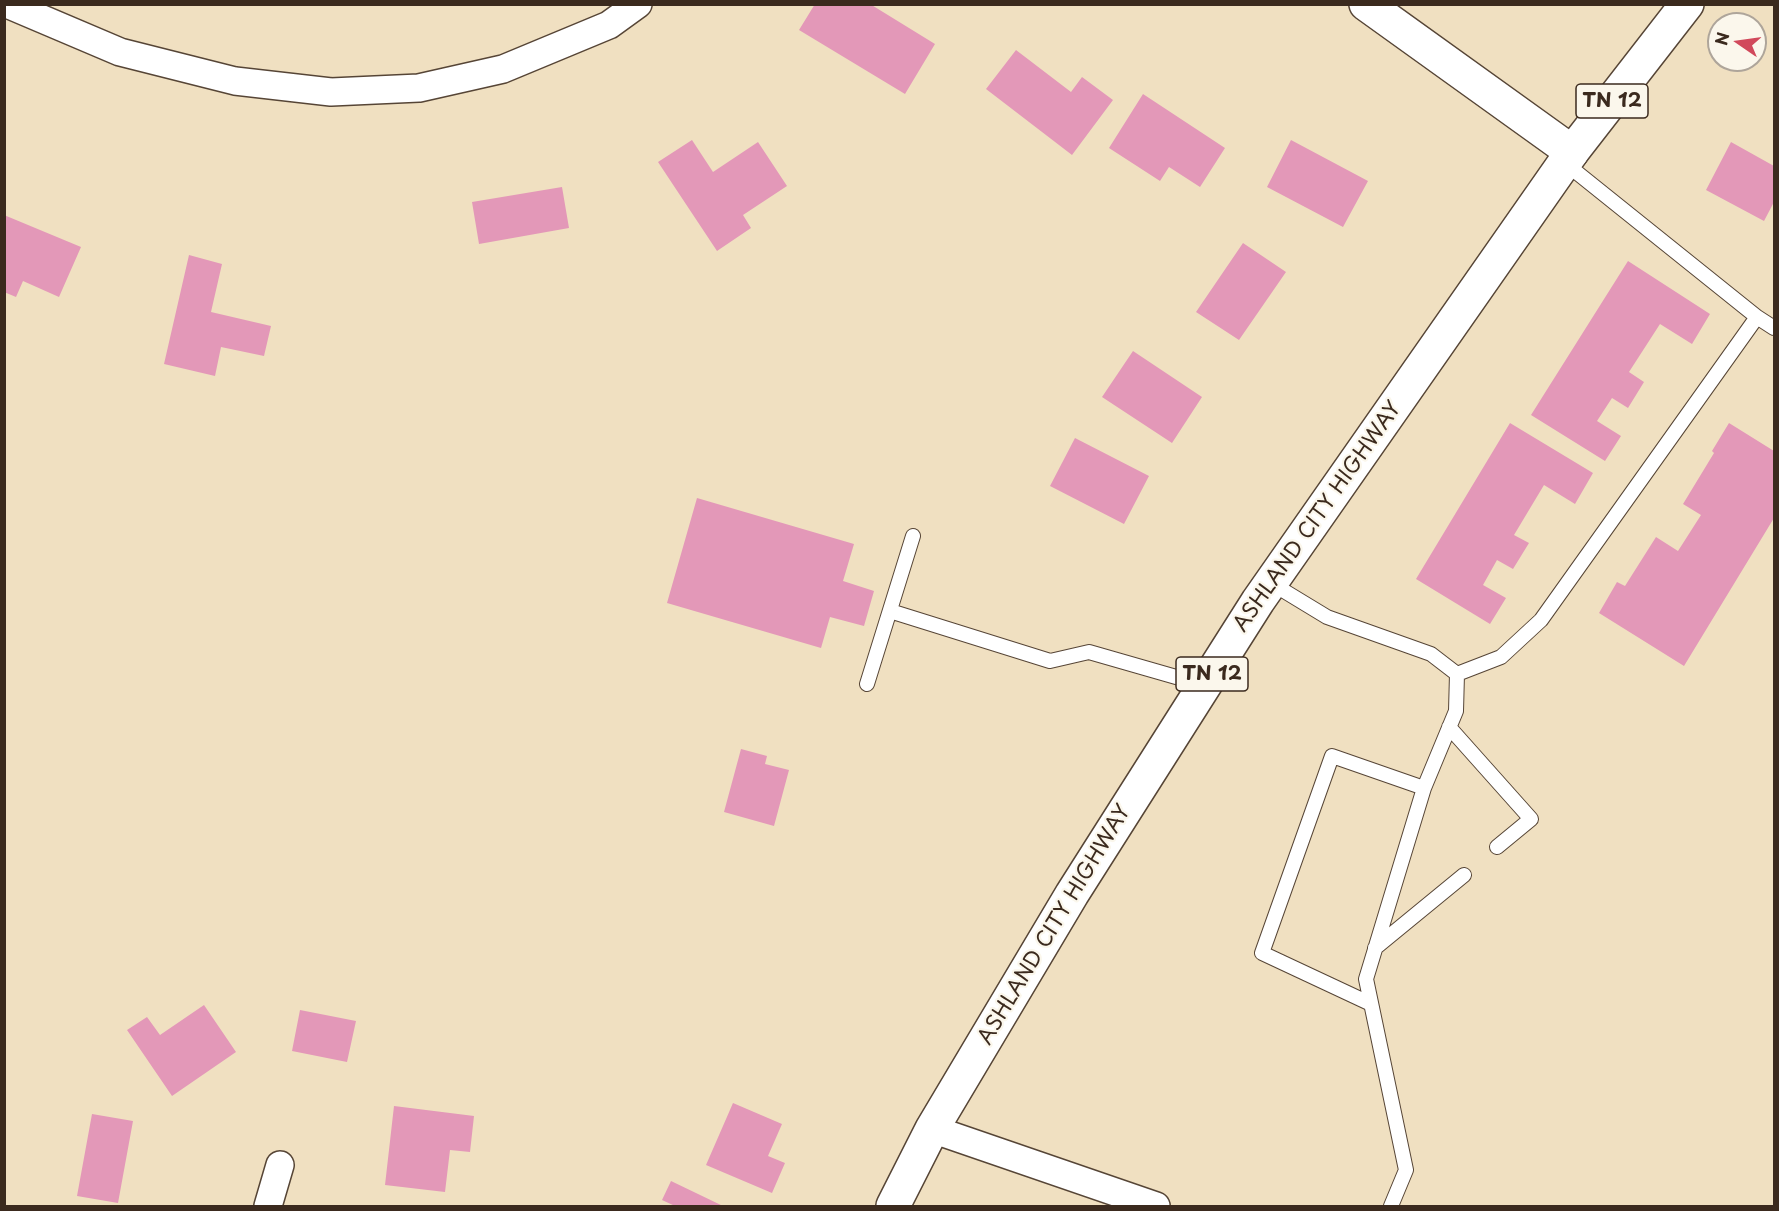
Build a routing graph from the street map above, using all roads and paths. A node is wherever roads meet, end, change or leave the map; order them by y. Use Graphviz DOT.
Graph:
graph roads {
  1 [pos="7,4"];
  2 [pos="638,4"];
  3 [pos="1366,4"];
  4 [pos="1687,4"];
  5 [pos="1569,158"];
  6 [pos="1757,317"];
  7 [pos="1774,328"];
  8 [pos="913,536"];
  9 [pos="1271,583"];
  10 [pos="890,611"];
  11 [pos="1457,674"];
  12 [pos="867,684"];
  13 [pos="1204,686"];
  14 [pos="1449,727"];
  15 [pos="1425,788"];
  16 [pos="1497,847"];
  17 [pos="1464,874"];
  18 [pos="1375,948"];
  19 [pos="1371,1004"];
  20 [pos="932,1129"];
  21 [pos="280,1165"];
  22 [pos="268,1206"];
  23 [pos="893,1206"];
  24 [pos="1156,1206"];
  25 [pos="1391,1206"];
  1 -- 2 [label="street"];
  3 -- 5 [label="main road"];
  4 -- 5 [label="main road, ASHLAND CITY HIGHWAY / TN 12"];
  5 -- 6 [label="lane"];
  5 -- 9 [label="main road, ASHLAND CITY HIGHWAY / TN 12"];
  6 -- 7 [label="lane"];
  6 -- 11 [label="lane"];
  8 -- 10 [label="lane"];
  9 -- 11 [label="lane"];
  9 -- 13 [label="main road, ASHLAND CITY HIGHWAY / TN 12"];
  10 -- 12 [label="lane"];
  10 -- 13 [label="lane"];
  11 -- 14 [label="lane"];
  13 -- 20 [label="main road, ASHLAND CITY HIGHWAY / TN 12"];
  14 -- 15 [label="lane"];
  14 -- 16 [label="lane"];
  15 -- 18 [label="lane"];
  15 -- 19 [label="lane"];
  17 -- 18 [label="lane"];
  18 -- 19 [label="lane"];
  19 -- 25 [label="lane"];
  20 -- 23 [label="main road, ASHLAND CITY HIGHWAY / TN 12"];
  20 -- 24 [label="street"];
  21 -- 22 [label="street"];
}
